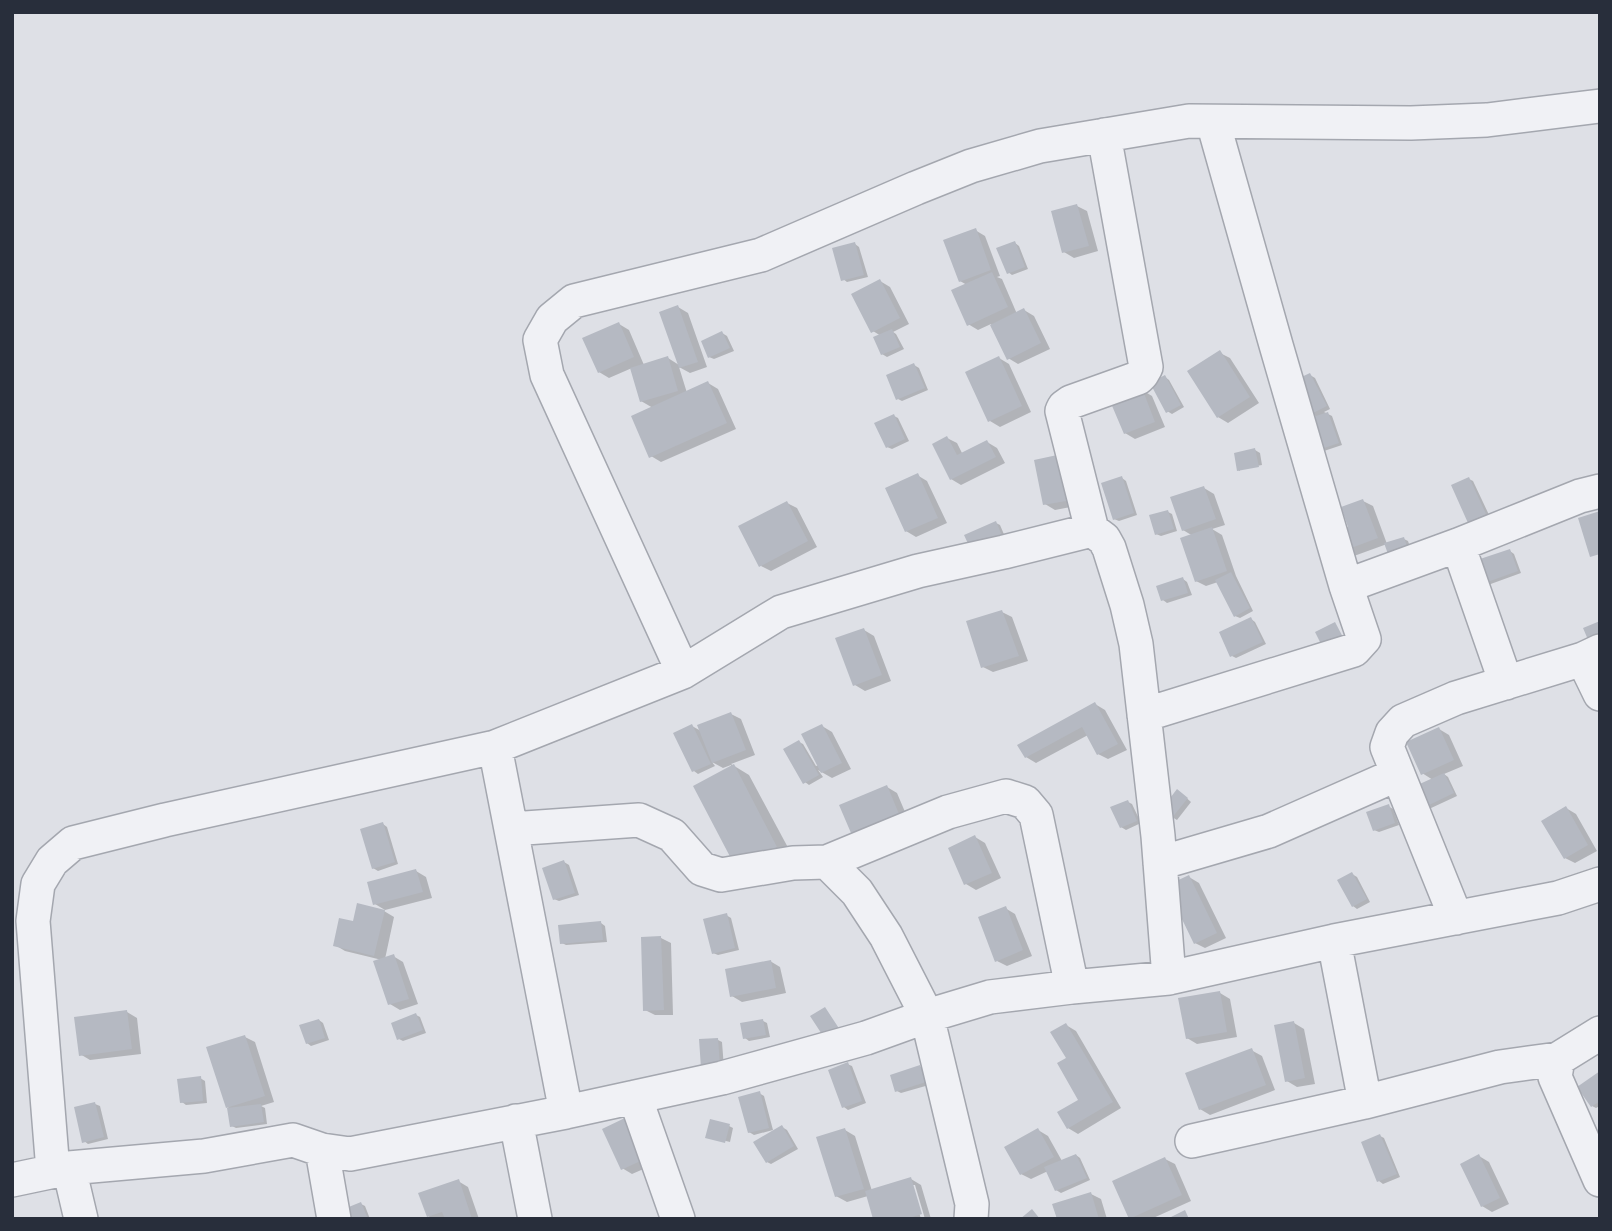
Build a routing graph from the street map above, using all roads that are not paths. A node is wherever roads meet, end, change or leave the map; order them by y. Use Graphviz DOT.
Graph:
graph roads {
  1 [pos="1600,106"];
  2 [pos="1213,122"];
  3 [pos="1104,135"];
  4 [pos="1600,491"];
  5 [pos="1092,530"];
  6 [pos="1458,545"];
  7 [pos="1346,586"];
  8 [pos="1591,655"];
  9 [pos="683,673"];
  10 [pos="1506,683"];
  11 [pos="1600,694"];
  12 [pos="1144,715"];
  13 [pos="495,747"];
  14 [pos="1398,774"];
  15 [pos="511,829"];
  16 [pos="827,862"];
  17 [pos="1160,863"];
  18 [pos="1600,884"];
  19 [pos="1456,918"];
  20 [pos="1334,941"];
  21 [pos="1168,978"];
  22 [pos="1072,986"];
  23 [pos="927,1016"];
  24 [pos="1600,1033"];
  25 [pos="1558,1059"];
  26 [pos="635,1097"];
  27 [pos="1365,1102"];
  28 [pos="566,1112"];
  29 [pos="516,1121"];
  30 [pos="1192,1141"];
  31 [pos="322,1150"];
  32 [pos="61,1169"];
  33 [pos="12,1180"];
  34 [pos="1600,1180"];
  35 [pos="968,1218"];
  36 [pos="81,1219"];
  37 [pos="334,1219"];
  38 [pos="535,1219"];
  39 [pos="678,1219"];
  1 -- 2 [label="street"];
  2 -- 3 [label="street"];
  2 -- 7 [label="street"];
  3 -- 5 [label="street"];
  3 -- 9 [label="street"];
  4 -- 6 [label="street"];
  5 -- 9 [label="street"];
  5 -- 12 [label="street"];
  6 -- 7 [label="street"];
  6 -- 10 [label="street"];
  7 -- 12 [label="street"];
  8 -- 10 [label="street"];
  8 -- 11 [label="street"];
  9 -- 13 [label="street"];
  10 -- 14 [label="street"];
  12 -- 17 [label="street"];
  13 -- 15 [label="street"];
  13 -- 32 [label="street"];
  14 -- 17 [label="street"];
  14 -- 19 [label="street"];
  15 -- 16 [label="street"];
  15 -- 28 [label="street"];
  16 -- 22 [label="street"];
  16 -- 23 [label="street"];
  17 -- 21 [label="street"];
  18 -- 19 [label="street"];
  19 -- 20 [label="street"];
  20 -- 21 [label="street"];
  20 -- 27 [label="street"];
  21 -- 22 [label="street"];
  22 -- 23 [label="street"];
  23 -- 26 [label="street"];
  23 -- 35 [label="street"];
  24 -- 25 [label="street"];
  25 -- 27 [label="street"];
  25 -- 34 [label="street"];
  26 -- 28 [label="street"];
  26 -- 39 [label="street"];
  27 -- 30 [label="street"];
  28 -- 29 [label="street"];
  29 -- 31 [label="street"];
  29 -- 38 [label="street"];
  31 -- 32 [label="street"];
  31 -- 37 [label="street"];
  32 -- 33 [label="street"];
  32 -- 36 [label="street"];
}
